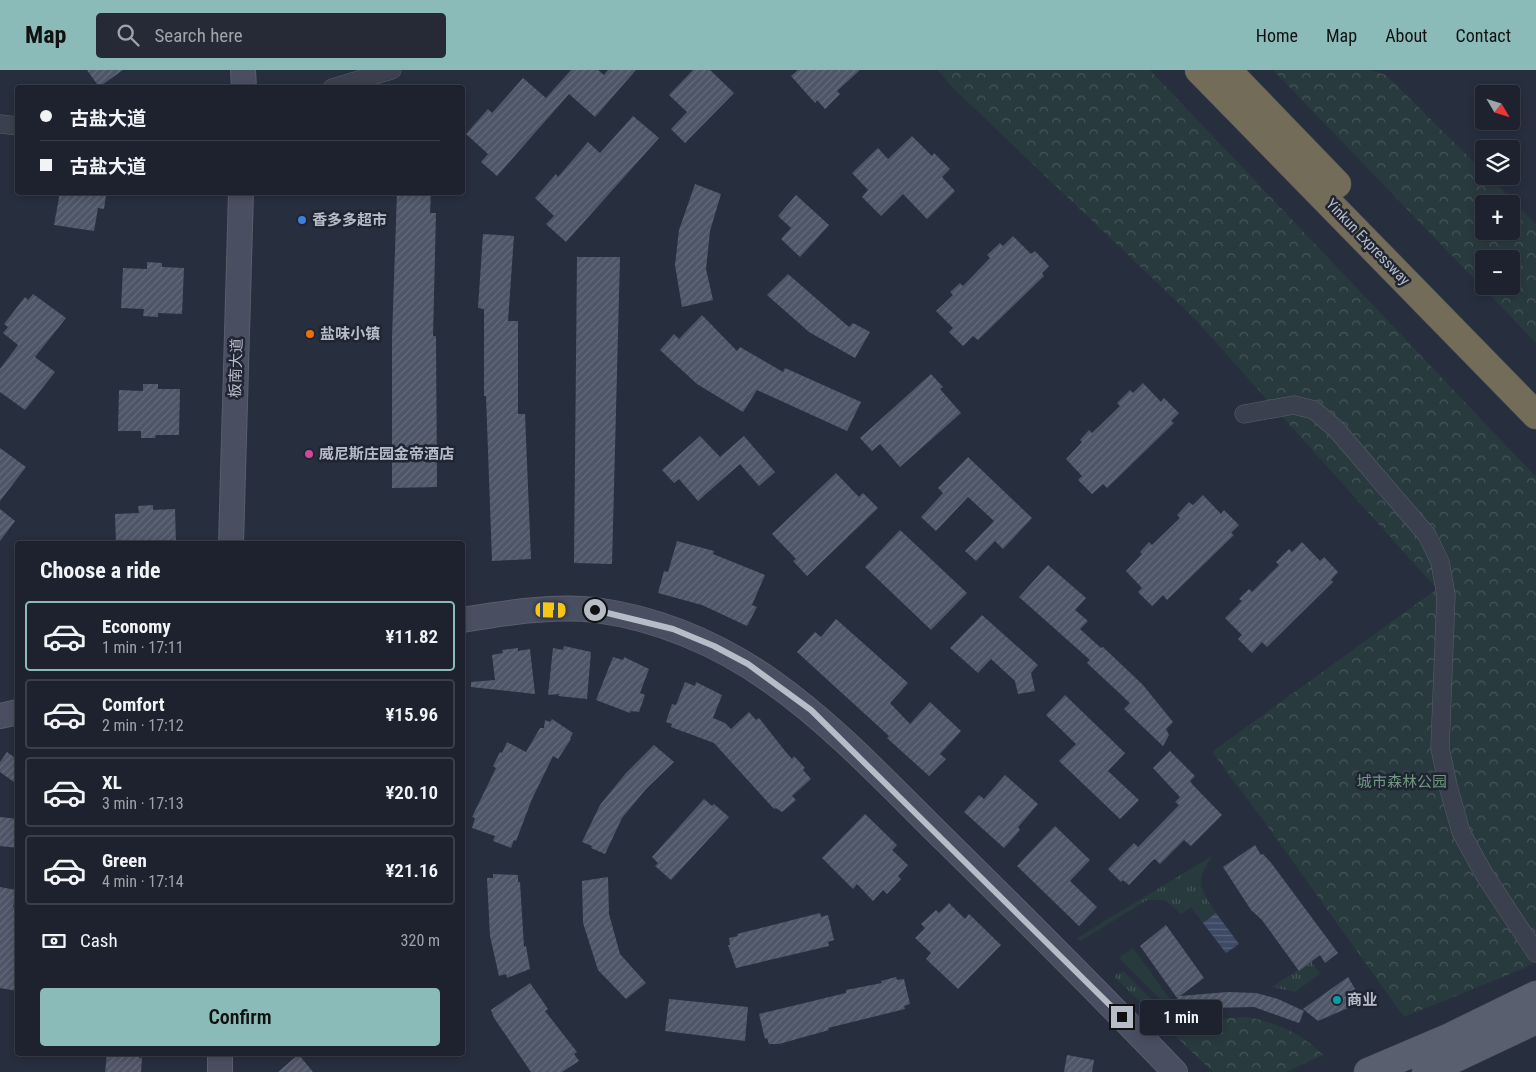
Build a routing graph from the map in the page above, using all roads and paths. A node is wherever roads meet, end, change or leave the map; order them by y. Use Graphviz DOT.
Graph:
graph roads {
  1 [pos="243,70"];
  2 [pos="392,70"];
  3 [pos="1199,70"];
  4 [pos="1228,70"];
  5 [pos="244,85"];
  6 [pos="342,85"];
  7 [pos="0,124"];
  8 [pos="15,126"];
  9 [pos="241,195"];
  10 [pos="1536,391"];
  11 [pos="1244,414"];
  12 [pos="1536,416"];
  13 [pos="231,541"];
  14 [pos="465,620"];
  15 [pos="15,713"];
  16 [pos="0,716"];
  17 [pos="1536,953"];
  18 [pos="1536,995"];
  19 [pos="1536,1020"];
  20 [pos="220,1056"];
  21 [pos="220,1072"];
  22 [pos="1175,1072"];
  23 [pos="1368,1072"];
  24 [pos="1426,1072"];
  1 -- 5 [label="street"];
  2 -- 6 [label="street"];
  3 -- 12 [label="highway, Yinkun Expressway"];
  4 -- 10 [label="highway, Yinkun Expressway"];
  7 -- 8 [label="street"];
  9 -- 13 [label="street, 板南大道"];
  11 -- 17 [label="street"];
  14 -- 22 [label="street"];
  15 -- 16 [label="street"];
  18 -- 23 [label="main road"];
  19 -- 24 [label="main road"];
  20 -- 21 [label="street"];
}
